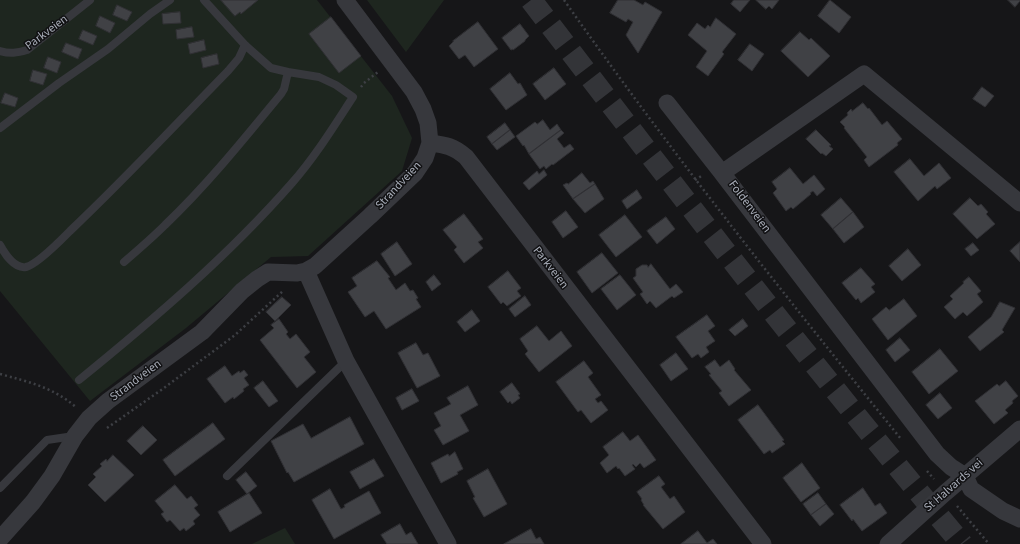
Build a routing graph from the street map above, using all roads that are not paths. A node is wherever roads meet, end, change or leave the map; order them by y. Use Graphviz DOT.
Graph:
graph roads {
  1 [pos="90,0"];
  2 [pos="170,0"];
  3 [pos="204,0"];
  4 [pos="345,0"];
  5 [pos="245,45"];
  6 [pos="0,51"];
  7 [pos="288,72"];
  8 [pos="667,103"];
  9 [pos="0,128"];
  10 [pos="430,143"];
  11 [pos="722,173"];
  12 [pos="1020,203"];
  13 [pos="0,245"];
  14 [pos="124,262"];
  15 [pos="301,272"];
  16 [pos="346,361"];
  17 [pos="79,380"];
  18 [pos="1020,429"];
  19 [pos="75,436"];
  20 [pos="227,476"];
  21 [pos="965,476"];
  22 [pos="0,488"];
  23 [pos="1020,519"];
  24 [pos="0,539"];
  25 [pos="448,544"];
  26 [pos="763,544"];
  27 [pos="888,544"];
  1 -- 6 [label="lane, Parkveien"];
  2 -- 9 [label="lane"];
  3 -- 5 [label="lane"];
  4 -- 10 [label="street"];
  5 -- 7 [label="lane"];
  5 -- 13 [label="lane"];
  7 -- 14 [label="lane"];
  7 -- 17 [label="lane"];
  8 -- 11 [label="street"];
  10 -- 15 [label="street, Strandveien"];
  10 -- 26 [label="street, Parkveien"];
  11 -- 12 [label="street, Foldenveien"];
  11 -- 21 [label="street, Foldenveien"];
  15 -- 16 [label="street"];
  15 -- 19 [label="street, Strandveien"];
  16 -- 20 [label="lane"];
  16 -- 25 [label="street"];
  18 -- 21 [label="street, St Halvards vei"];
  19 -- 22 [label="lane"];
  19 -- 24 [label="street, Strandveien"];
  21 -- 23 [label="street, Foldenveien"];
  21 -- 27 [label="street, St Halvards vei"];
}
